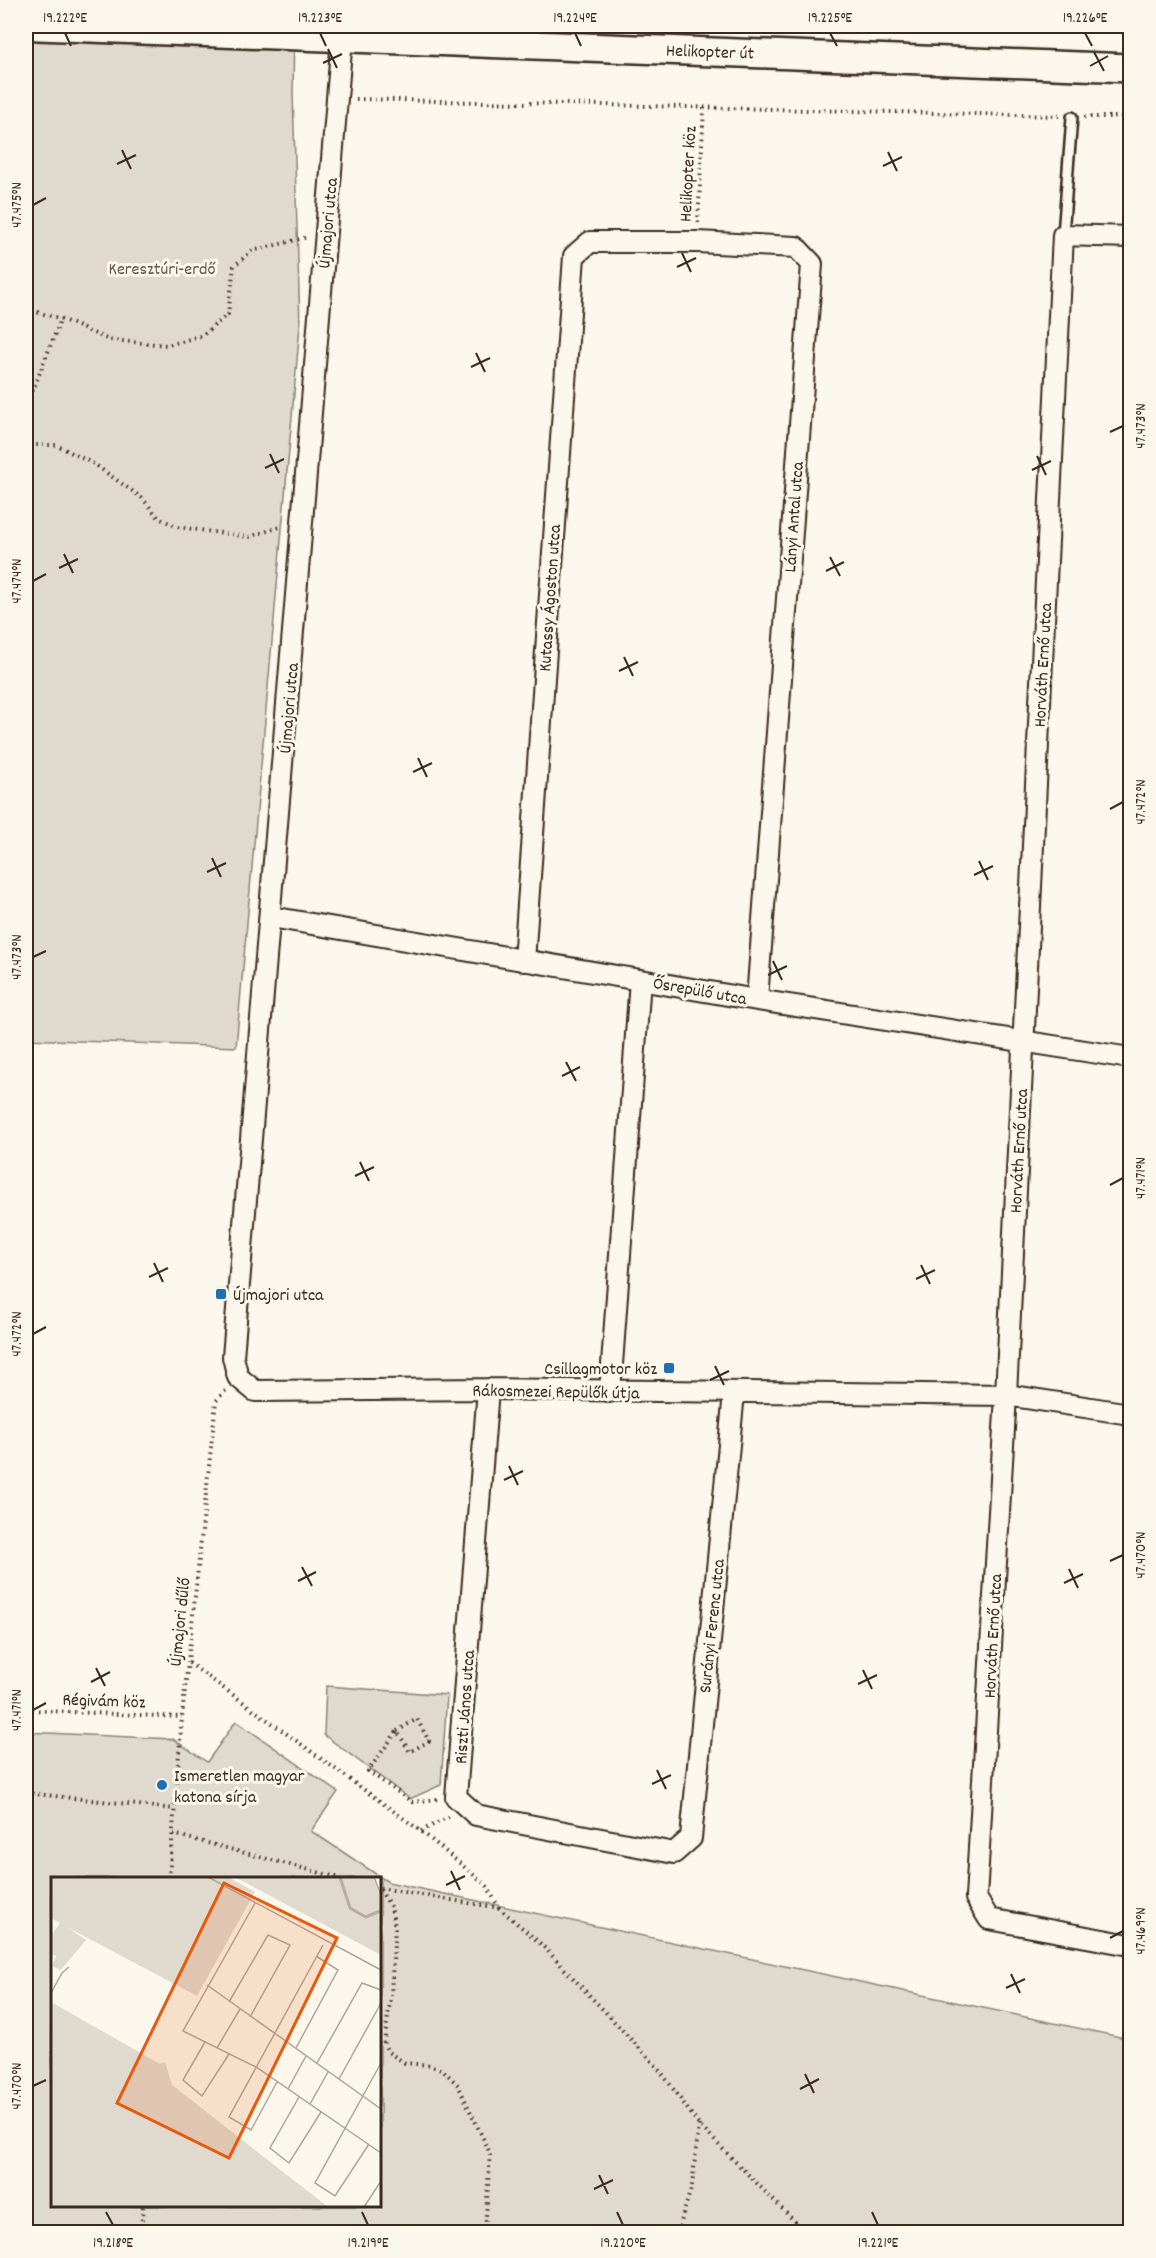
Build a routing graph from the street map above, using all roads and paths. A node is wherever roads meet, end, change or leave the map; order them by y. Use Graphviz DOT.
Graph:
graph roads {
  1 [pos="38,26"];
  2 [pos="342,38"];
  3 [pos="1131,68"];
  4 [pos="337,98"];
  5 [pos="704,108"];
  6 [pos="1072,117"];
  7 [pos="1131,117"];
  8 [pos="326,232"];
  9 [pos="1063,234"];
  10 [pos="1131,237"];
  11 [pos="590,242"];
  12 [pos="697,242"];
  13 [pos="26,309"];
  14 [pos="61,319"];
  15 [pos="26,408"];
  16 [pos="26,439"];
  17 [pos="303,520"];
  18 [pos="271,917"];
  19 [pos="524,961"];
  20 [pos="640,980"];
  21 [pos="757,1000"];
  22 [pos="1023,1042"];
  23 [pos="1131,1058"];
  24 [pos="238,1377"];
  25 [pos="489,1389"];
  26 [pos="610,1392"];
  27 [pos="734,1393"];
  28 [pos="1006,1395"];
  29 [pos="1131,1414"];
  30 [pos="188,1663"];
  31 [pos="26,1710"];
  32 [pos="182,1717"];
  33 [pos="397,1731"];
  34 [pos="26,1793"];
  35 [pos="456,1797"];
  36 [pos="175,1809"];
  37 [pos="421,1831"];
  38 [pos="173,1834"];
  39 [pos="169,1877"];
  40 [pos="336,1877"];
  41 [pos="381,1889"];
  42 [pos="381,1890"];
  43 [pos="500,1908"];
  44 [pos="1131,1945"];
  45 [pos="699,2125"];
  46 [pos="143,2207"];
  47 [pos="141,2232"];
  48 [pos="485,2232"];
  49 [pos="678,2232"];
  50 [pos="805,2232"];
  1 -- 2 [label="street, Helikopter út"];
  2 -- 3 [label="street, Helikopter út"];
  2 -- 4 [label="street, Újmajori utca"];
  4 -- 5 [label="path"];
  4 -- 8 [label="street, Újmajori utca"];
  5 -- 6 [label="path"];
  5 -- 12 [label="path, Helikopter köz"];
  6 -- 7 [label="path"];
  6 -- 9 [label="lane"];
  8 -- 14 [label="path"];
  8 -- 17 [label="street, Újmajori utca"];
  9 -- 10 [label="street"];
  9 -- 22 [label="street, Horváth Ernő utca"];
  11 -- 12 [label="street, Lányi Antal utca"];
  11 -- 19 [label="street, Kutassy Ágoston utca"];
  12 -- 21 [label="street, Lányi Antal utca"];
  13 -- 14 [label="path"];
  14 -- 15 [label="path"];
  16 -- 17 [label="path"];
  17 -- 18 [label="street, Újmajori utca"];
  18 -- 19 [label="street, Ősrepülő utca"];
  18 -- 24 [label="street, Újmajori utca"];
  19 -- 20 [label="street, Ősrepülő utca"];
  20 -- 21 [label="street, Ősrepülő utca"];
  20 -- 26 [label="street"];
  21 -- 22 [label="street, Ősrepülő utca"];
  22 -- 23 [label="street, Ősrepülő utca"];
  22 -- 28 [label="street, Horváth Ernő utca"];
  24 -- 25 [label="street, Rákosmezei Repülők útja"];
  24 -- 30 [label="path, Újmajori dűlő"];
  25 -- 26 [label="street, Rákosmezei Repülők útja"];
  25 -- 35 [label="street, Riszti János utca"];
  26 -- 27 [label="street, Rákosmezei Repülők útja"];
  27 -- 28 [label="street, Rákosmezei Repülők útja"];
  27 -- 35 [label="street, Surányi Ferenc utca"];
  28 -- 29 [label="street, Rákosmezei Repülők útja"];
  28 -- 44 [label="street, Horváth Ernő utca"];
  30 -- 32 [label="path, Újmajori dűlő"];
  30 -- 37 [label="path"];
  31 -- 32 [label="path, Régivám köz"];
  32 -- 36 [label="path, Újmajori dűlő"];
  33 -- 33 [label="path"];
  33 -- 35 [label="path"];
  34 -- 36 [label="path"];
  35 -- 37 [label="path"];
  36 -- 38 [label="path, Újmajori dűlő"];
  37 -- 43 [label="path"];
  38 -- 39 [label="path, Újmajori dűlő"];
  38 -- 40 [label="path"];
  41 -- 43 [label="path"];
  42 -- 48 [label="path"];
  43 -- 45 [label="path"];
  45 -- 49 [label="path"];
  45 -- 50 [label="path"];
  46 -- 47 [label="path"];
}
